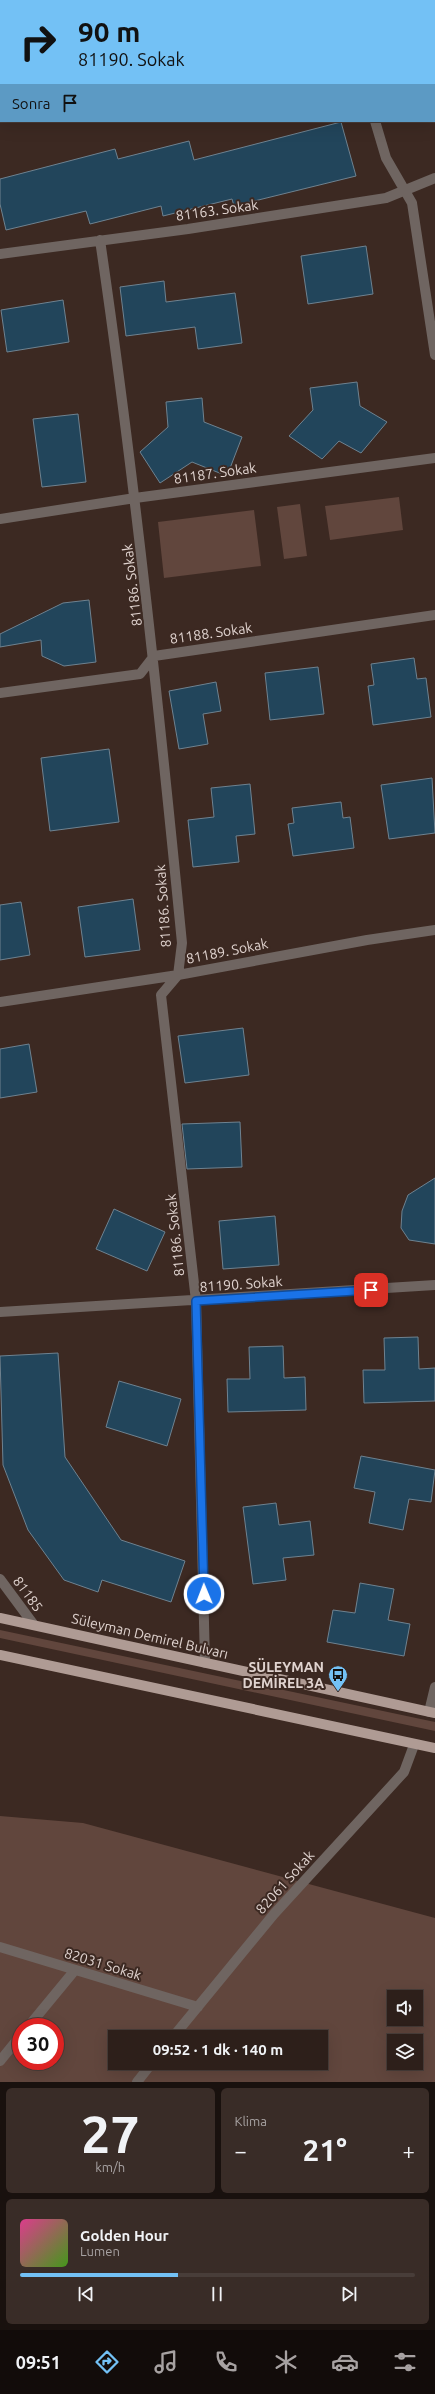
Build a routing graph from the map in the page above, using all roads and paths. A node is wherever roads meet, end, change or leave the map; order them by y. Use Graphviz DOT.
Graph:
graph roads {
  1 [pos="375,122"];
  2 [pos="435,178"];
  3 [pos="405,190"];
  4 [pos="100,240"];
  5 [pos="0,254"];
  6 [pos="435,355"];
  7 [pos="435,458"];
  8 [pos="135,498"];
  9 [pos="0,519"];
  10 [pos="435,615"];
  11 [pos="154,656"];
  12 [pos="0,694"];
  13 [pos="435,930"];
  14 [pos="178,975"];
  15 [pos="0,1002"];
  16 [pos="435,1285"];
  17 [pos="196,1301"];
  18 [pos="0,1312"];
  19 [pos="0,1579"];
  20 [pos="0,1618"];
  21 [pos="34,1625"];
  22 [pos="0,1655"];
  23 [pos="205,1663"];
  24 [pos="435,1687"];
  25 [pos="432,1712"];
  26 [pos="414,1744"];
  27 [pos="435,1748"];
  28 [pos="0,1947"];
  29 [pos="75,1970"];
  30 [pos="198,2007"];
  31 [pos="35,2018"];
  32 [pos="179,2030"];
  33 [pos="12,2046"];
  34 [pos="0,2061"];
  35 [pos="145,2072"];
  36 [pos="137,2082"];
  37 [pos="150,2082"];
  1 -- 3 [label="street"];
  2 -- 3 [label="street, 81163. Sokak"];
  3 -- 4 [label="street, 81163. Sokak"];
  3 -- 6 [label="street"];
  4 -- 5 [label="street, 81163. Sokak"];
  4 -- 8 [label="street, 81186. Sokak"];
  7 -- 8 [label="street, 81187. Sokak"];
  8 -- 9 [label="street, 81187. Sokak"];
  8 -- 11 [label="street, 81186. Sokak"];
  10 -- 11 [label="street, 81188. Sokak"];
  11 -- 12 [label="street, 81188. Sokak"];
  11 -- 14 [label="street, 81186. Sokak"];
  13 -- 14 [label="street, 81189. Sokak"];
  14 -- 15 [label="street, 81189. Sokak"];
  14 -- 17 [label="street, 81186. Sokak"];
  16 -- 17 [label="street, 81190. Sokak"];
  17 -- 18 [label="street, 81190. Sokak"];
  17 -- 23 [label="street, 81186. Sokak"];
  19 -- 21 [label="street, 81185"];
  20 -- 21 [label="main road, Süleyman Demirel Bulvarı"];
  21 -- 23 [label="main road, Süleyman Demirel Bulvarı"];
  22 -- 26 [label="main road"];
  23 -- 25 [label="main road, Süleyman Demirel Bulvarı"];
  24 -- 25 [label="street"];
  26 -- 27 [label="main road"];
  26 -- 30 [label="street, 82061 Sokak"];
  28 -- 29 [label="street, 82031 Sokak"];
  29 -- 30 [label="street, 82031 Sokak"];
  29 -- 31 [label="street"];
  30 -- 32 [label="street, 82061 Sokak"];
  33 -- 34 [label="street"];
  35 -- 36 [label="street"];
  35 -- 37 [label="street"];
}
